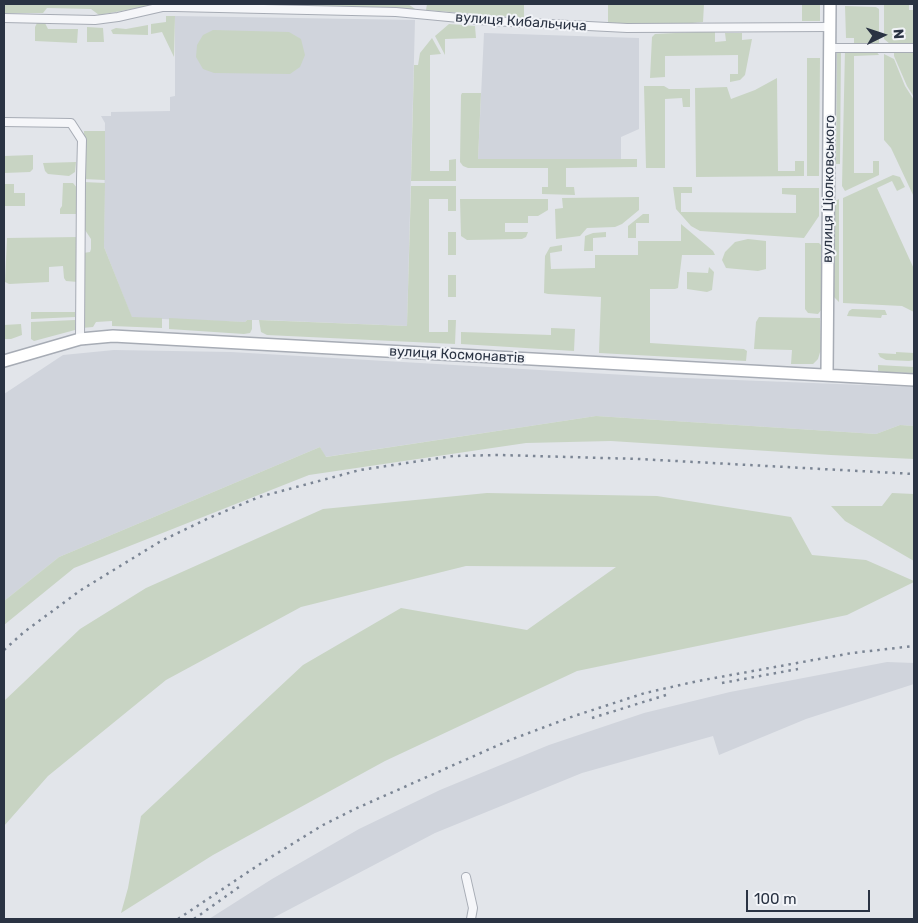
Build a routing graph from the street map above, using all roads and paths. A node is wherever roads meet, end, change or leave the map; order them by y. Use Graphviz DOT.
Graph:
graph roads {
  1 [pos="830,4"];
  2 [pos="4,18"];
  3 [pos="830,27"];
  4 [pos="830,48"];
  5 [pos="914,48"];
  6 [pos="4,122"];
  7 [pos="80,338"];
  8 [pos="4,361"];
  9 [pos="827,374"];
  10 [pos="914,380"];
  11 [pos="466,878"];
  12 [pos="471,919"];
  1 -- 3 [label="street, вулиця Ціолковського"];
  2 -- 3 [label="street, вулиця Кибальчича"];
  3 -- 4 [label="street, вулиця Ціолковського"];
  4 -- 5 [label="street"];
  4 -- 9 [label="street, вулиця Ціолковського"];
  6 -- 7 [label="street"];
  7 -- 8 [label="street, вулиця Космонавтів"];
  7 -- 9 [label="street, вулиця Космонавтів"];
  9 -- 10 [label="street, вулиця Космонавтів"];
  11 -- 12 [label="street"];
}
